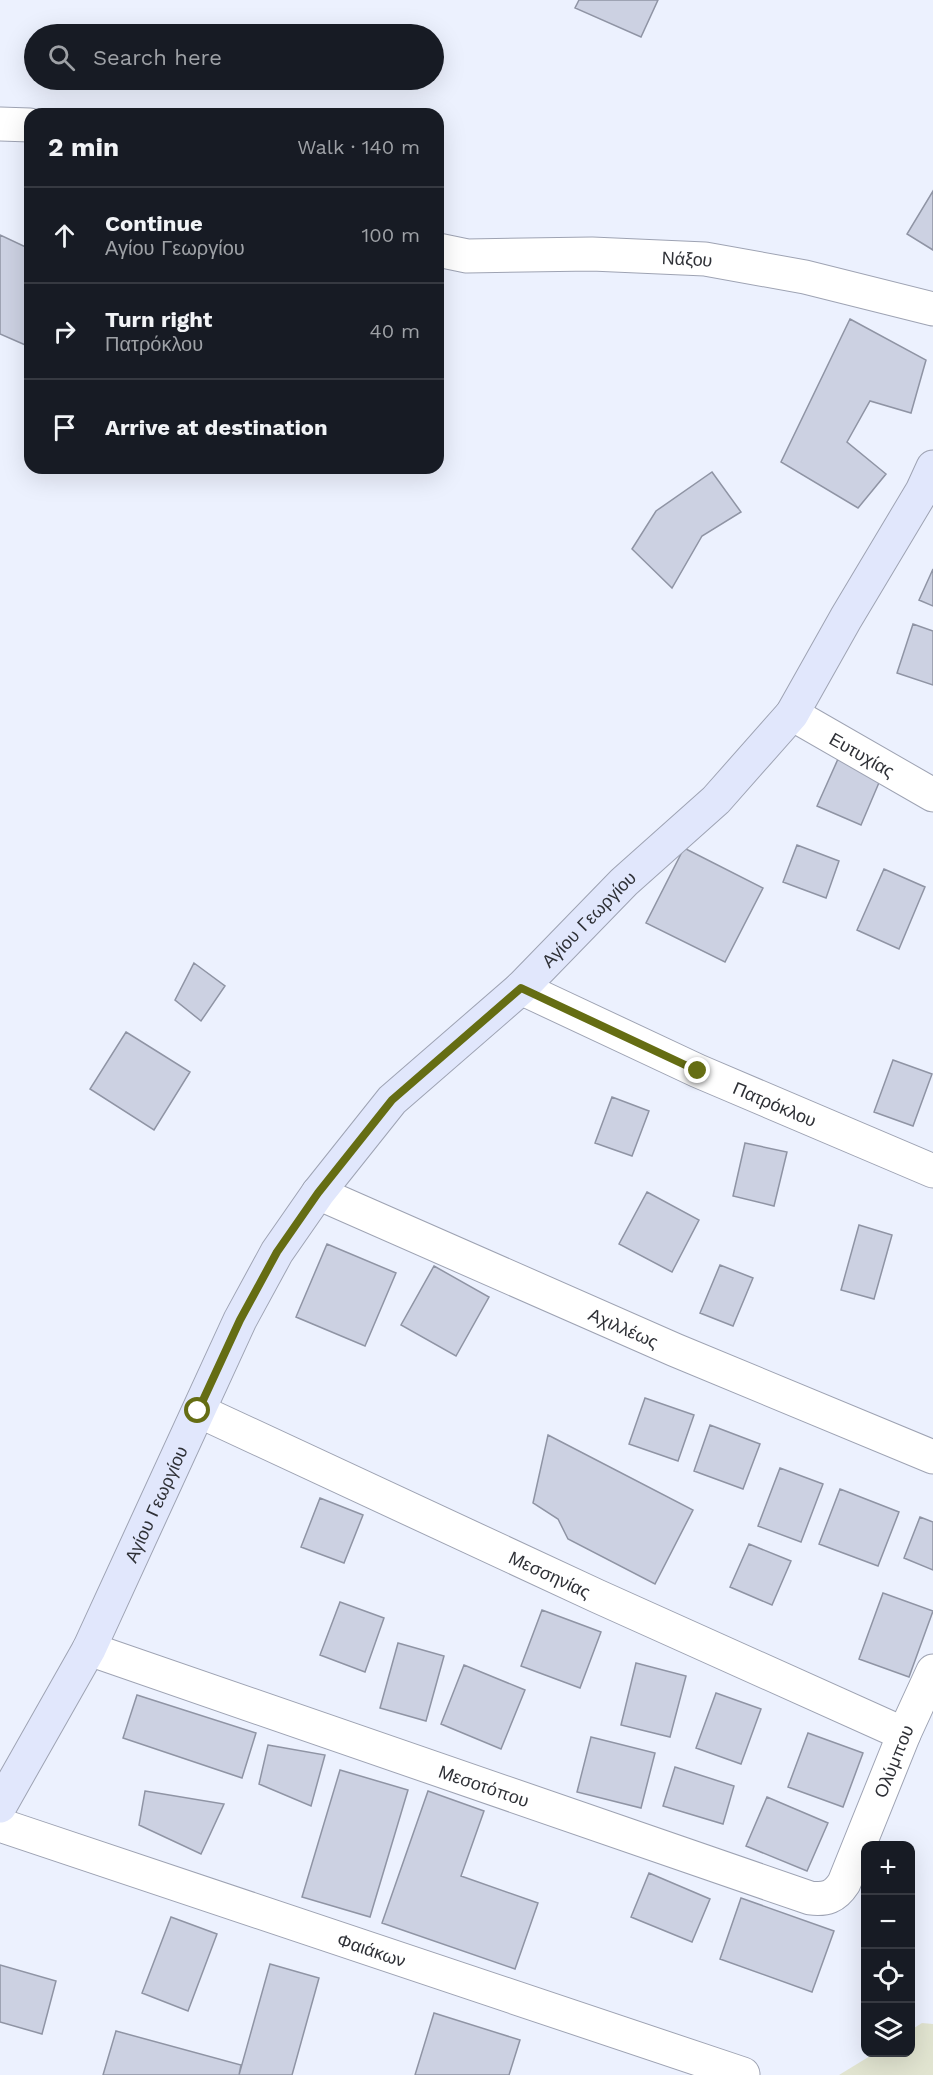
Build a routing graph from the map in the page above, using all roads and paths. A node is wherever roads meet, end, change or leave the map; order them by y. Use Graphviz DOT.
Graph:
graph roads {
  1 [pos="0,124"];
  2 [pos="24,125"];
  3 [pos="444,251"];
  4 [pos="933,309"];
  5 [pos="929,485"];
  6 [pos="792,714"];
  7 [pos="933,795"];
  8 [pos="521,988"];
  9 [pos="933,1171"];
  10 [pos="318,1193"];
  11 [pos="198,1411"];
  12 [pos="933,1457"];
  13 [pos="89,1649"];
  14 [pos="933,1671"];
  15 [pos="904,1734"];
  16 [pos="0,1806"];
  17 [pos="0,1826"];
  18 [pos="858,1852"];
  19 [pos="743,2074"];
  1 -- 2 [label="street"];
  3 -- 4 [label="street, Νάξου"];
  5 -- 6 [label="street, Αγίου Γεωργίου"];
  6 -- 7 [label="street, Ευτυχίας"];
  6 -- 8 [label="street, Αγίου Γεωργίου"];
  8 -- 9 [label="street, Πατρόκλου"];
  8 -- 10 [label="street, Αγίου Γεωργίου"];
  10 -- 11 [label="street, Αγίου Γεωργίου"];
  10 -- 12 [label="street, Αχιλλέως"];
  11 -- 13 [label="street, Αγίου Γεωργίου"];
  11 -- 15 [label="street, Μεσσηνίας"];
  13 -- 16 [label="street, Αγίου Γεωργίου"];
  13 -- 18 [label="street, Μεσοτόπου"];
  14 -- 15 [label="street, Ολύμπου"];
  15 -- 18 [label="street, Ολύμπου"];
  17 -- 19 [label="street, Φαιάκων"];
}
